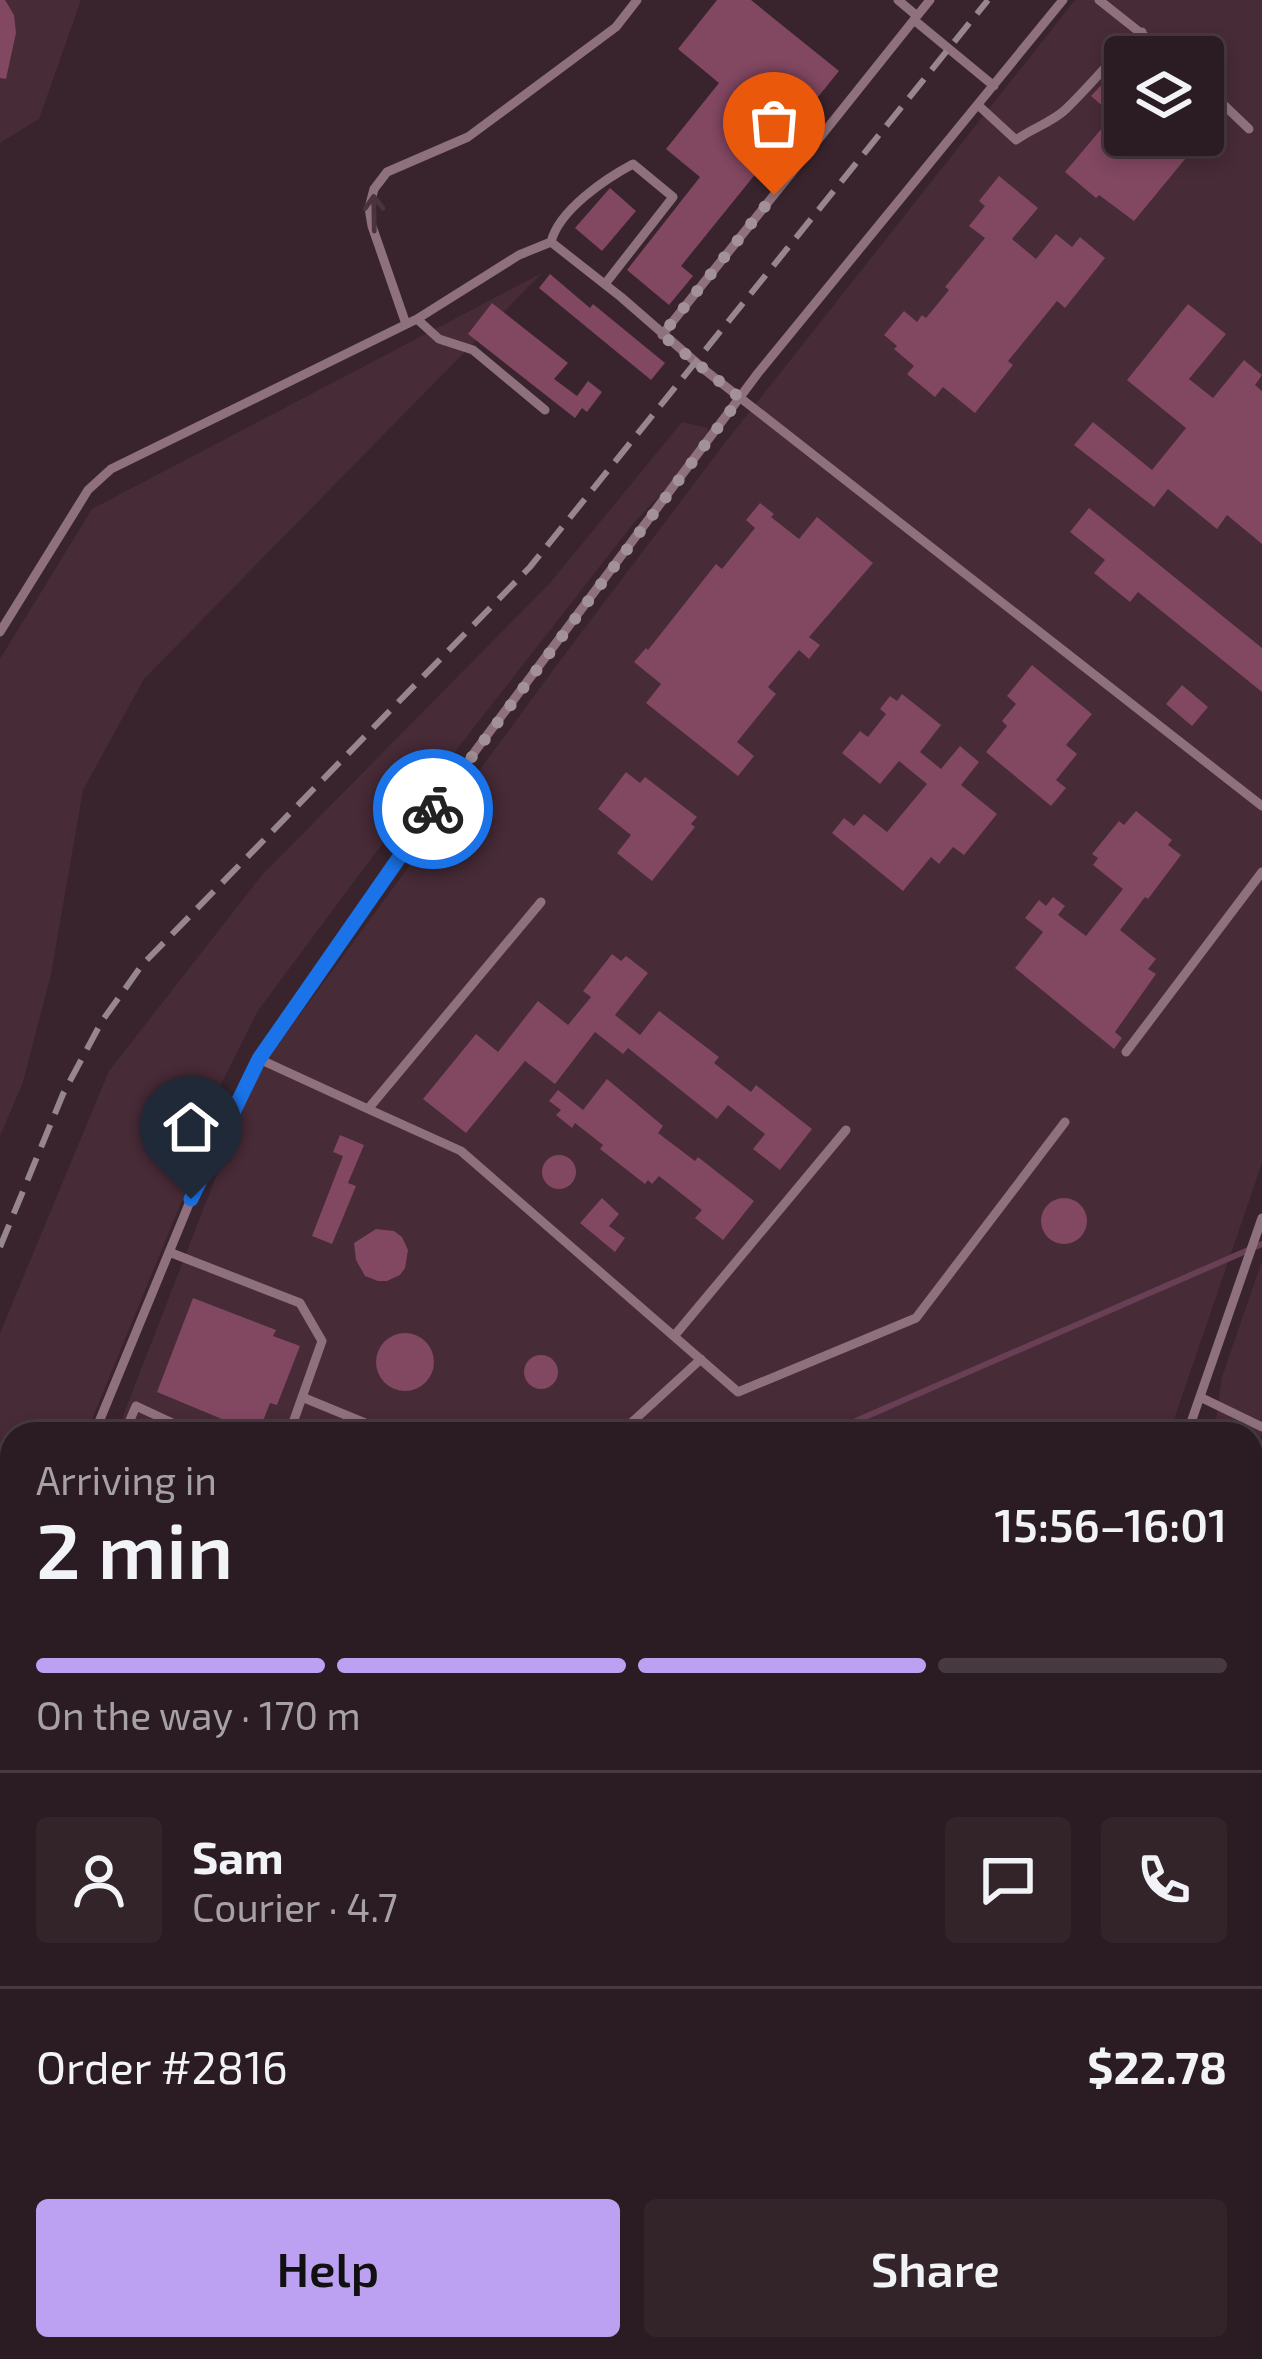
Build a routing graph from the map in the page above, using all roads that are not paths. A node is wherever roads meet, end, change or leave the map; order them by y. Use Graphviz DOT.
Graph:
graph roads {
  1 [pos="637,0"];
  2 [pos="898,0"];
  3 [pos="930,0"];
  4 [pos="1063,0"];
  5 [pos="1099,0"];
  6 [pos="915,18"];
  7 [pos="1142,32"];
  8 [pos="1147,36"];
  9 [pos="994,86"];
  10 [pos="978,105"];
  11 [pos="1224,105"];
  12 [pos="1250,129"];
  13 [pos="551,242"];
  14 [pos="605,284"];
  15 [pos="411,321"];
  16 [pos="662,335"];
  17 [pos="740,398"];
  18 [pos="545,410"];
  19 [pos="0,632"];
  20 [pos="1262,806"];
  21 [pos="1262,872"];
  22 [pos="541,902"];
  23 [pos="1126,1052"];
  24 [pos="259,1059"];
  25 [pos="368,1109"];
  26 [pos="1065,1123"];
  27 [pos="846,1130"];
  28 [pos="1262,1218"];
  29 [pos="169,1252"];
  30 [pos="676,1336"];
  31 [pos="700,1358"];
  32 [pos="1201,1394"];
  33 [pos="302,1397"];
  34 [pos="99,1422"];
  35 [pos="129,1422"];
  36 [pos="170,1422"];
  37 [pos="294,1422"];
  38 [pos="360,1422"];
  39 [pos="632,1422"];
  40 [pos="1191,1422"];
  41 [pos="1254,1422"];
  15 -- 1 [label="lane, one-way"];
  2 -- 6 [label="lane"];
  3 -- 6 [label="lane"];
  4 -- 9 [label="lane"];
  5 -- 7 [label="lane"];
  6 -- 9 [label="lane"];
  6 -- 16 [label="lane"];
  7 -- 8 [label="lane"];
  7 -- 10 [label="lane"];
  9 -- 10 [label="lane"];
  10 -- 17 [label="lane"];
  11 -- 12 [label="lane"];
  13 -- 14 [label="lane"];
  13 -- 14 [label="lane"];
  13 -- 15 [label="lane"];
  14 -- 16 [label="lane"];
  15 -- 18 [label="lane"];
  15 -- 19 [label="lane"];
  16 -- 17 [label="lane"];
  17 -- 20 [label="lane"];
  17 -- 24 [label="lane"];
  21 -- 23 [label="lane"];
  22 -- 25 [label="lane"];
  24 -- 25 [label="lane"];
  24 -- 29 [label="lane"];
  25 -- 30 [label="lane"];
  26 -- 31 [label="lane"];
  27 -- 30 [label="lane"];
  28 -- 32 [label="lane"];
  29 -- 33 [label="lane"];
  29 -- 34 [label="lane"];
  30 -- 31 [label="lane"];
  31 -- 39 [label="lane"];
  32 -- 40 [label="lane"];
  32 -- 41 [label="lane"];
  33 -- 37 [label="lane"];
  33 -- 38 [label="lane"];
  35 -- 36 [label="lane"];
}
